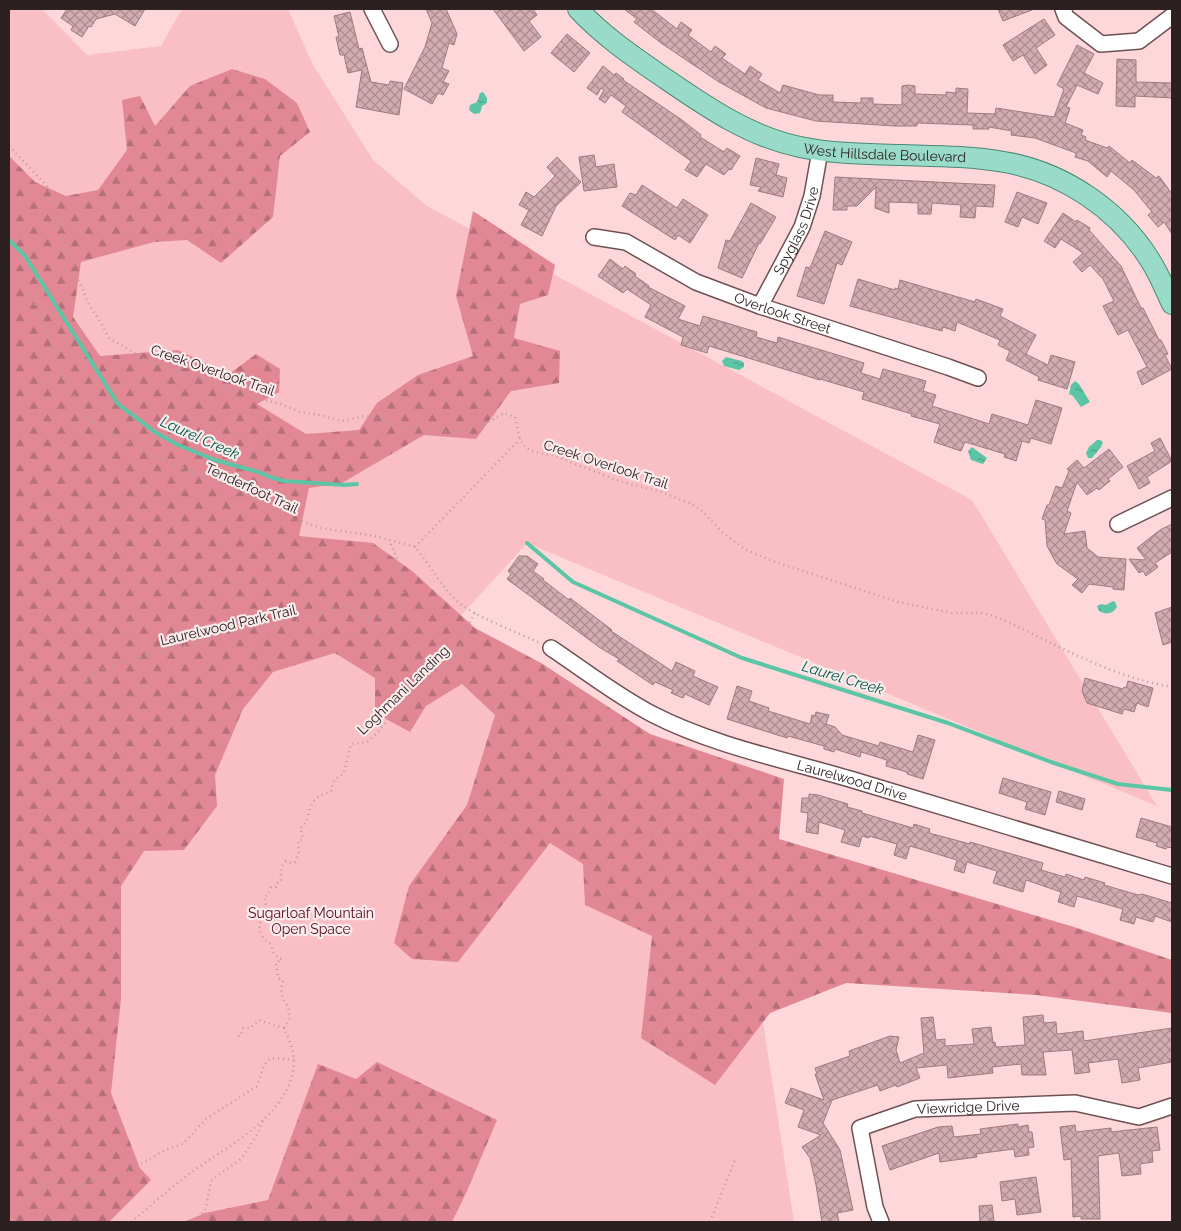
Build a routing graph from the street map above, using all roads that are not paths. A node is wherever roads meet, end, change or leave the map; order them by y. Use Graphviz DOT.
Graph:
graph roads {
  1 [pos="372,9"];
  2 [pos="578,9"];
  3 [pos="1063,9"];
  4 [pos="1172,16"];
  5 [pos="390,44"];
  6 [pos="820,151"];
  7 [pos="594,237"];
  8 [pos="1172,304"];
  9 [pos="760,306"];
  10 [pos="978,378"];
  11 [pos="1172,498"];
  12 [pos="1118,524"];
  13 [pos="551,648"];
  14 [pos="1172,876"];
  15 [pos="1172,1106"];
  16 [pos="881,1222"];
  1 -- 5 [label="street"];
  2 -- 6 [label="main road, West Hillsdale Boulevard"];
  3 -- 4 [label="street"];
  6 -- 8 [label="main road, West Hillsdale Boulevard"];
  6 -- 9 [label="street, Spyglass Drive"];
  7 -- 9 [label="street, Overlook Street"];
  9 -- 10 [label="street, Overlook Street"];
  11 -- 12 [label="street"];
  13 -- 14 [label="street, Laurelwood Drive"];
  15 -- 16 [label="street, Viewridge Drive"];
}
